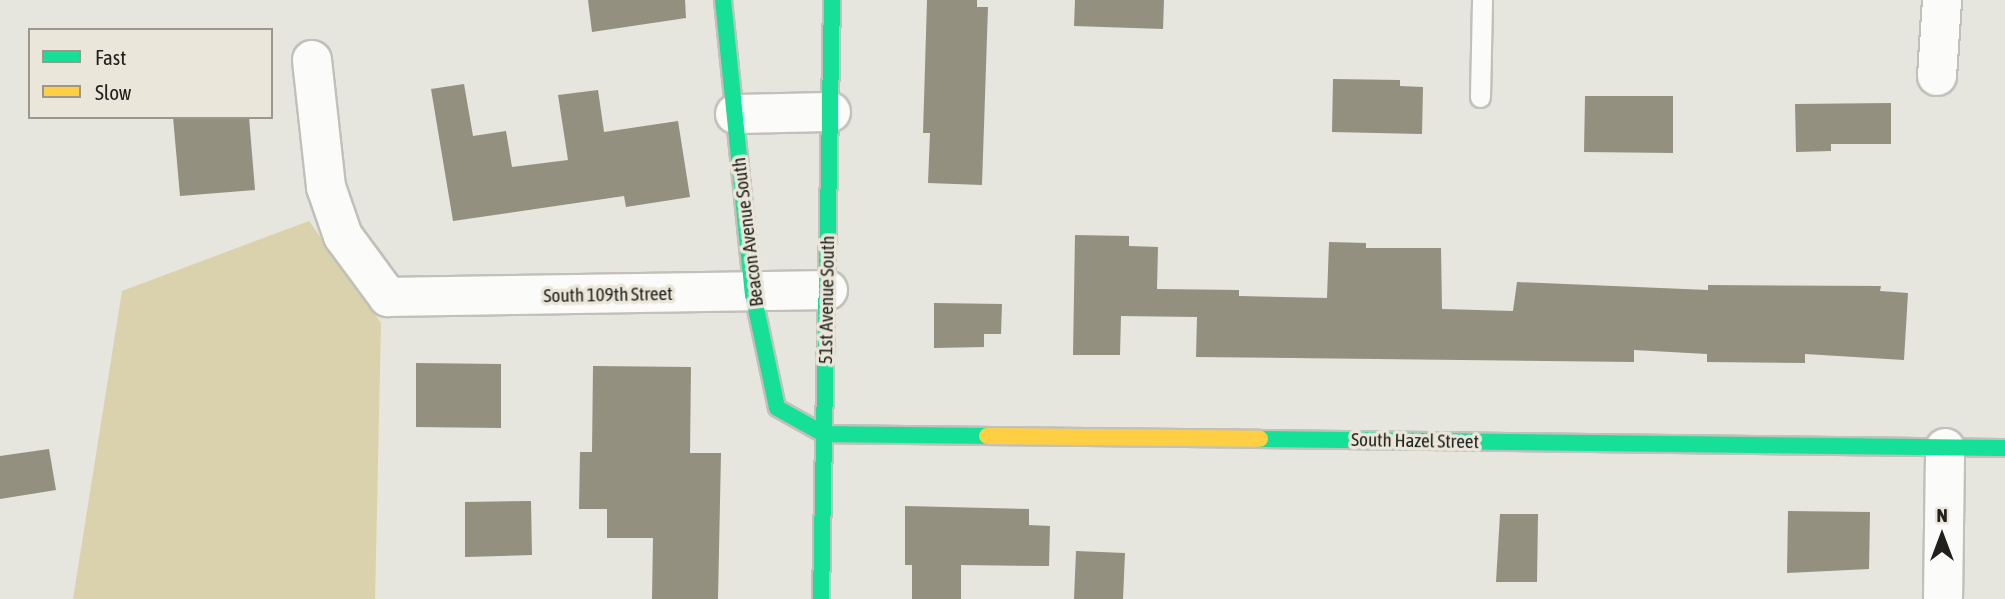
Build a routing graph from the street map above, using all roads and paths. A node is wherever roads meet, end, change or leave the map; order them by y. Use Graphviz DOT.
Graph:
graph roads {
  1 [pos="723,0"];
  2 [pos="832,0"];
  3 [pos="1482,0"];
  4 [pos="1942,0"];
  5 [pos="312,60"];
  6 [pos="1937,76"];
  7 [pos="1480,97"];
  8 [pos="831,112"];
  9 [pos="735,114"];
  10 [pos="828,290"];
  11 [pos="753,294"];
  12 [pos="824,434"];
  13 [pos="1945,447"];
  14 [pos="2005,448"];
  15 [pos="821,599"];
  16 [pos="1943,599"];
  1 -- 9 [label="street, Beacon Avenue South"];
  2 -- 8 [label="street, 51st Avenue South"];
  3 -- 7 [label="lane"];
  4 -- 6 [label="street"];
  5 -- 11 [label="street, South 109th Street"];
  8 -- 9 [label="street"];
  8 -- 10 [label="street, 51st Avenue South"];
  9 -- 11 [label="street, Beacon Avenue South"];
  10 -- 11 [label="street, South 109th Street"];
  10 -- 12 [label="street, 51st Avenue South"];
  11 -- 12 [label="street, Beacon Avenue South"];
  12 -- 13 [label="street, South Hazel Street"];
  12 -- 15 [label="street, 51st Avenue South"];
  13 -- 14 [label="street, South Hazel Street"];
  13 -- 16 [label="street"];
}
